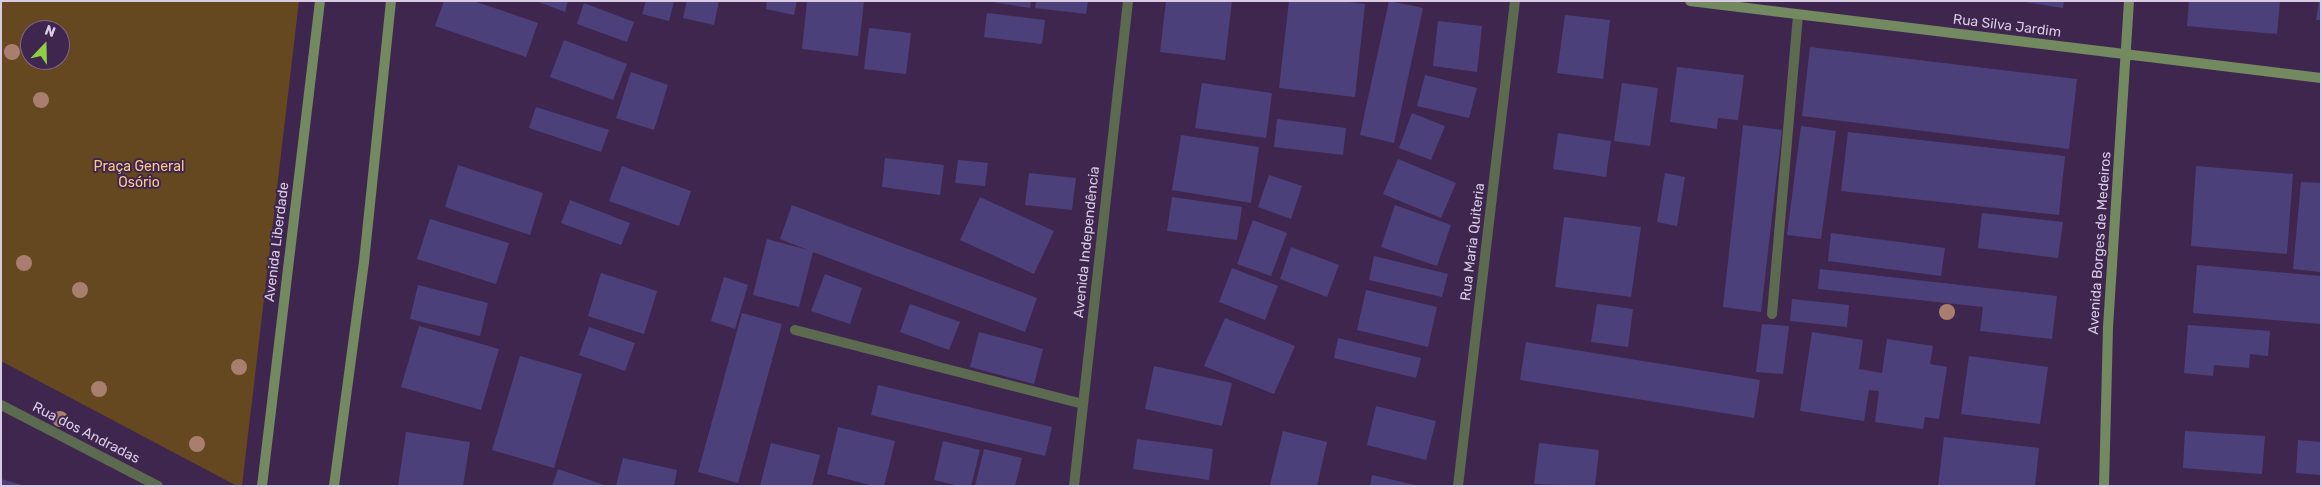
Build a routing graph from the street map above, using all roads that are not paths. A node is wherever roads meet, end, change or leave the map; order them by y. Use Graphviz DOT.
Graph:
graph roads {
  1 [pos="320,1"];
  2 [pos="391,1"];
  3 [pos="1128,1"];
  4 [pos="1515,1"];
  5 [pos="1690,1"];
  6 [pos="2128,1"];
  7 [pos="1798,15"];
  8 [pos="2126,55"];
  9 [pos="2321,78"];
  10 [pos="1772,314"];
  11 [pos="795,330"];
  12 [pos="1083,404"];
  13 [pos="1,405"];
  14 [pos="158,486"];
  15 [pos="262,486"];
  16 [pos="334,486"];
  17 [pos="1074,486"];
  18 [pos="1458,486"];
  19 [pos="2104,486"];
  1 -- 15 [label="street, Avenida Liberdade"];
  2 -- 16 [label="street"];
  3 -- 12 [label="street, Avenida Independência"];
  4 -- 18 [label="street, Rua Maria Quiteria"];
  5 -- 7 [label="street, Rua Silva Jardim"];
  6 -- 8 [label="street, Avenida Borges de Medeiros"];
  7 -- 8 [label="street, Rua Silva Jardim"];
  7 -- 10 [label="street"];
  8 -- 9 [label="street, Rua Silva Jardim"];
  8 -- 19 [label="street, Avenida Borges de Medeiros"];
  11 -- 12 [label="street"];
  12 -- 17 [label="street, Avenida Independência"];
  13 -- 14 [label="street, Rua dos Andradas"];
}
